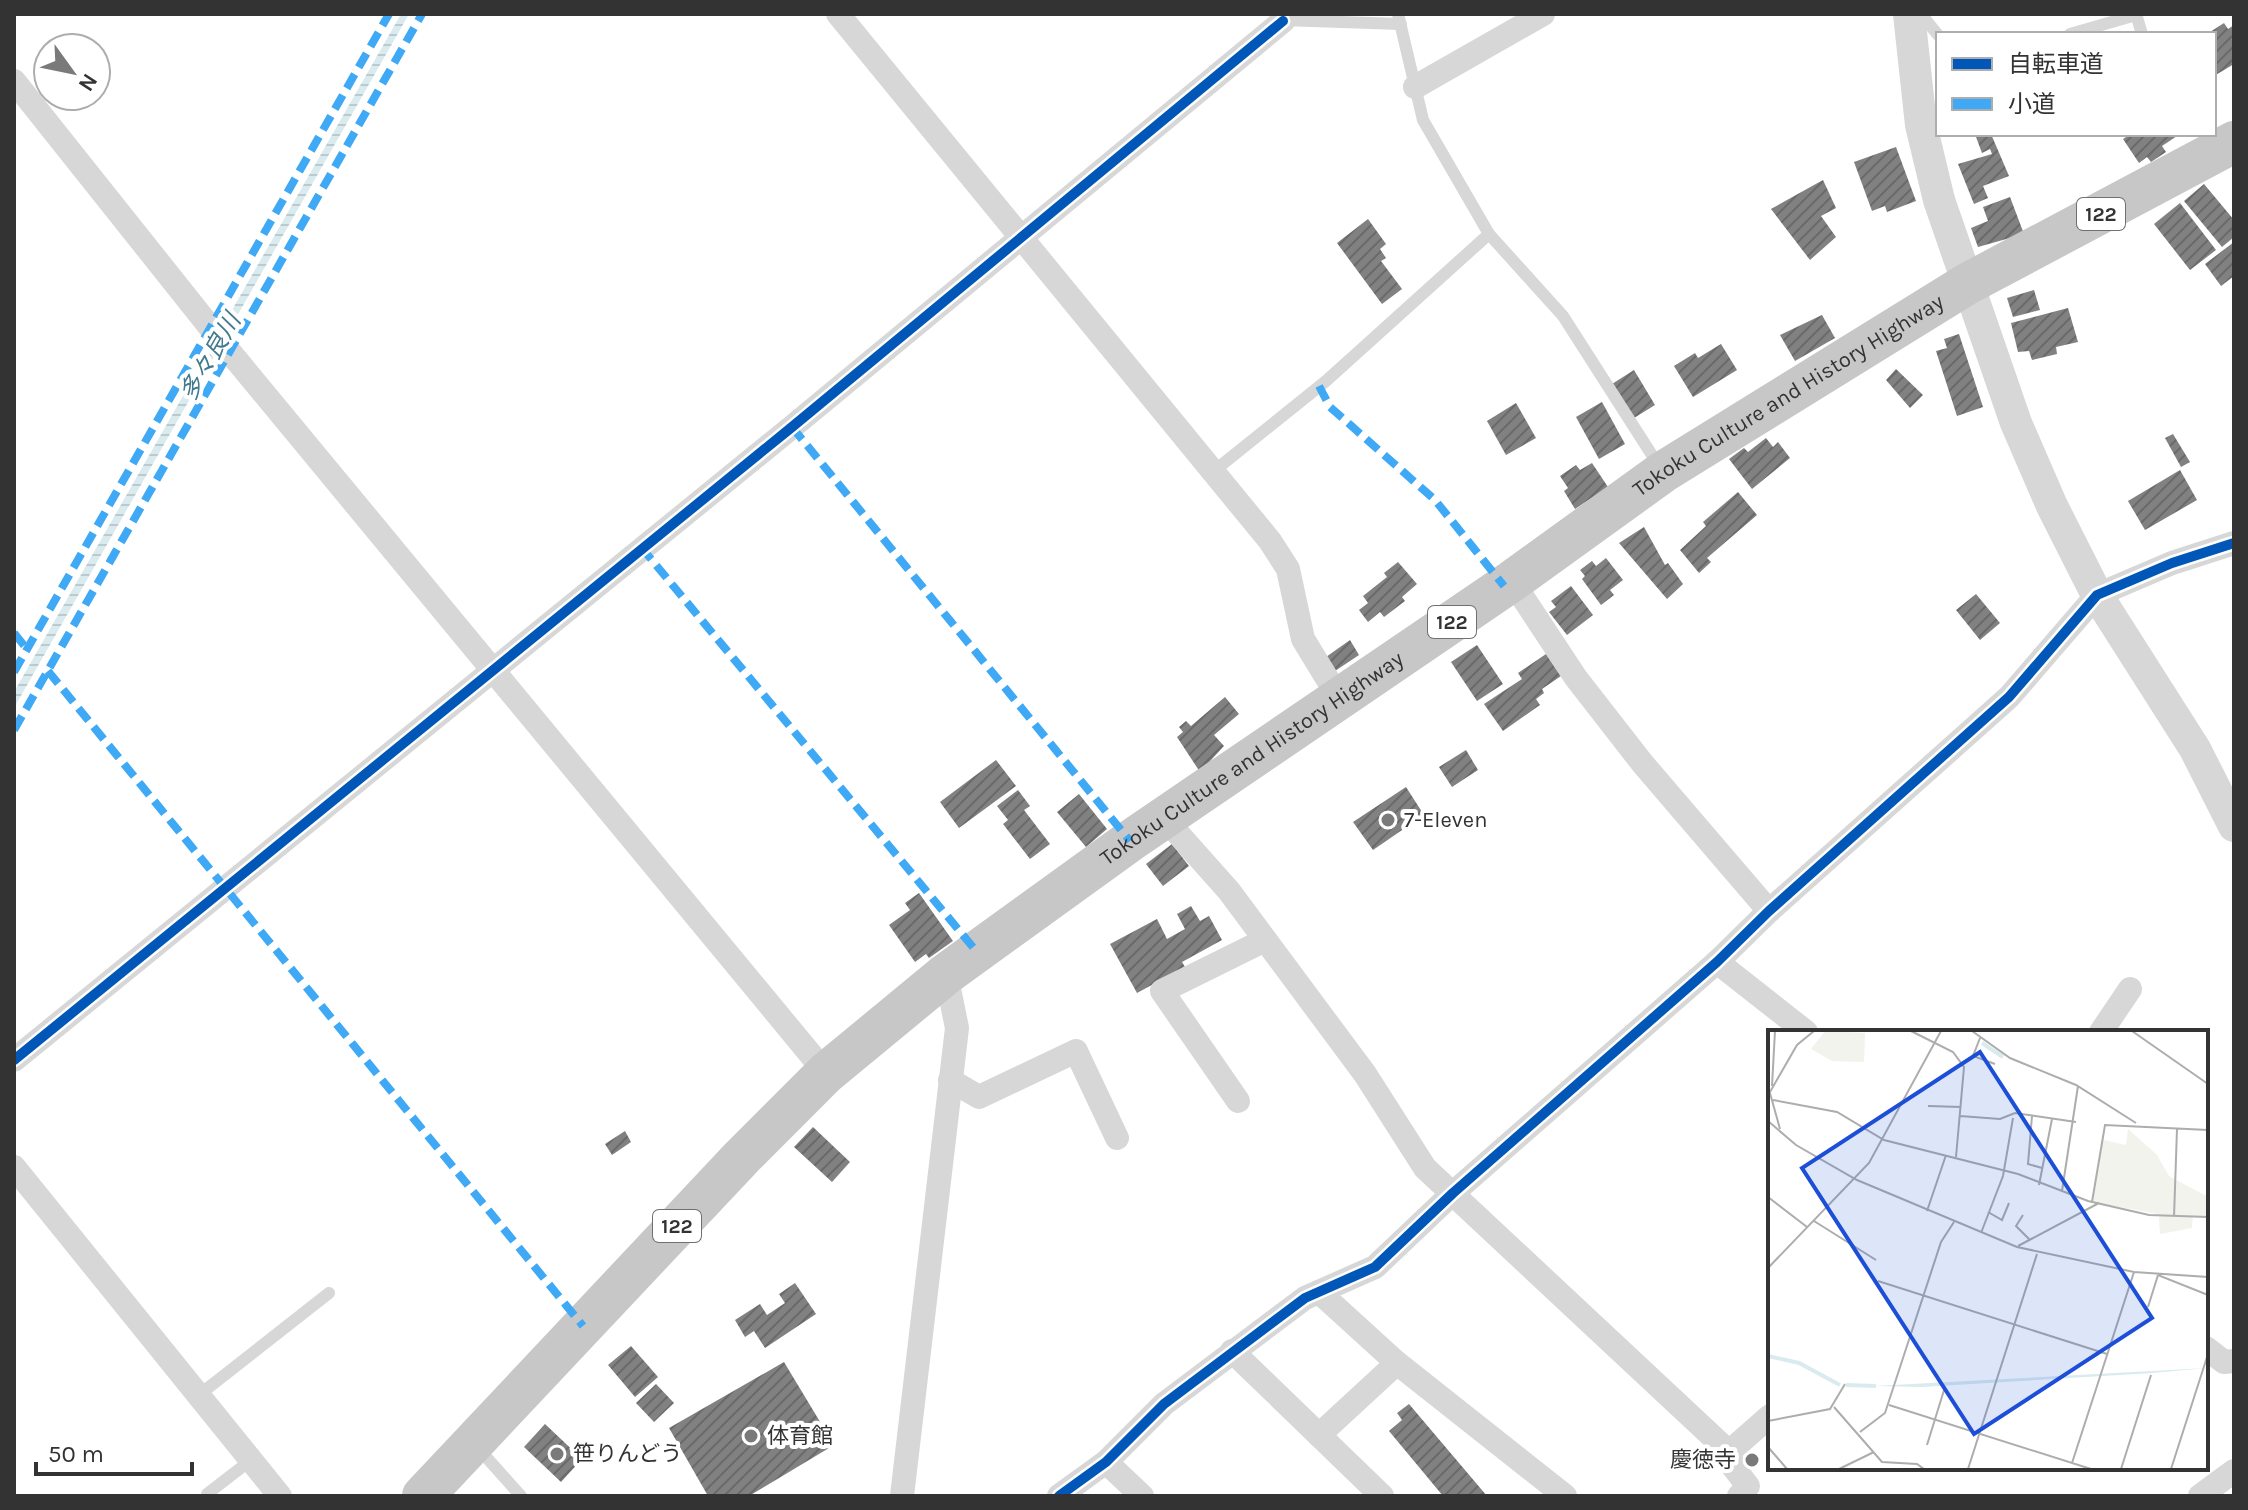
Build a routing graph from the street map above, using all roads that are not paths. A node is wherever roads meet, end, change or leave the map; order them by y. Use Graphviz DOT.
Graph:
graph roads {
  1 [pos="838,14"];
  2 [pos="1543,14"];
  3 [pos="1909,14"];
  4 [pos="1921,14"];
  5 [pos="2136,14"];
  6 [pos="1278,18"];
  7 [pos="1400,19"];
  8 [pos="2077,32"];
  9 [pos="1936,33"];
  10 [pos="14,81"];
  11 [pos="1415,87"];
  12 [pos="2220,142"];
  13 [pos="1489,234"];
  14 [pos="1021,238"];
  15 [pos="1967,284"];
  16 [pos="1214,471"];
  17 [pos="1663,472"];
  18 [pos="2234,543"];
  19 [pos="1512,581"];
  20 [pos="2097,595"];
  21 [pos="494,667"];
  22 [pos="1339,698"];
  23 [pos="1165,819"];
  24 [pos="2234,826"];
  25 [pos="1769,911"];
  26 [pos="1265,940"];
  27 [pos="1717,962"];
  28 [pos="946,974"];
  29 [pos="2130,989"];
  30 [pos="1803,1030"];
  31 [pos="2102,1030"];
  32 [pos="14,1060"];
  33 [pos="826,1073"];
  34 [pos="950,1080"];
  35 [pos="1238,1101"];
  36 [pos="1117,1138"];
  37 [pos="14,1167"];
  38 [pos="1453,1193"];
  39 [pos="1319,1292"];
  40 [pos="329,1293"];
  41 [pos="2208,1350"];
  42 [pos="1232,1351"];
  43 [pos="2234,1361"];
  44 [pos="1397,1363"];
  45 [pos="199,1395"];
  46 [pos="1768,1418"];
  47 [pos="1319,1435"];
  48 [pos="474,1442"];
  49 [pos="1729,1452"];
  50 [pos="251,1460"];
  51 [pos="1106,1462"];
  52 [pos="2234,1471"];
  53 [pos="207,1494"];
  54 [pos="280,1496"];
  55 [pos="423,1496"];
  56 [pos="521,1496"];
  57 [pos="902,1496"];
  58 [pos="1059,1496"];
  59 [pos="1142,1496"];
  60 [pos="1382,1496"];
  61 [pos="1565,1496"];
  62 [pos="1739,1496"];
  63 [pos="2200,1496"];
  1 -- 14 [label="street"];
  2 -- 11 [label="street"];
  3 -- 15 [label="street"];
  4 -- 9 [label="lane"];
  5 -- 8 [label="lane"];
  6 -- 7 [label="lane"];
  6 -- 14 [label="street"];
  7 -- 11 [label="lane"];
  10 -- 21 [label="street"];
  11 -- 13 [label="lane"];
  12 -- 15 [label="highway, Tokoku Culture and History Highway / 122"];
  13 -- 16 [label="lane"];
  13 -- 17 [label="lane"];
  14 -- 16 [label="street"];
  14 -- 21 [label="street"];
  15 -- 17 [label="highway, Tokoku Culture and History Highway / 122"];
  15 -- 20 [label="street"];
  16 -- 22 [label="street"];
  17 -- 19 [label="highway, Tokoku Culture and History Highway / 122"];
  18 -- 20 [label="street"];
  19 -- 22 [label="highway, Tokoku Culture and History Highway / 122"];
  19 -- 25 [label="street"];
  20 -- 24 [label="street"];
  20 -- 25 [label="street"];
  21 -- 32 [label="street"];
  21 -- 33 [label="street"];
  22 -- 23 [label="highway, Tokoku Culture and History Highway / 122"];
  23 -- 26 [label="street"];
  23 -- 28 [label="highway, Tokoku Culture and History Highway / 122"];
  25 -- 27 [label="street"];
  26 -- 35 [label="street"];
  26 -- 38 [label="street"];
  27 -- 30 [label="street"];
  27 -- 38 [label="street"];
  28 -- 33 [label="highway, Tokoku Culture and History Highway / 122"];
  28 -- 34 [label="street"];
  29 -- 31 [label="street"];
  33 -- 48 [label="highway, Tokoku Culture and History Highway / 122"];
  34 -- 36 [label="street"];
  34 -- 57 [label="street"];
  37 -- 45 [label="street"];
  38 -- 39 [label="street"];
  38 -- 49 [label="street"];
  39 -- 42 [label="street"];
  39 -- 44 [label="street"];
  40 -- 45 [label="lane"];
  41 -- 43 [label="street"];
  42 -- 47 [label="street"];
  42 -- 51 [label="street"];
  44 -- 47 [label="street"];
  44 -- 61 [label="street"];
  45 -- 50 [label="street"];
  46 -- 49 [label="street"];
  47 -- 60 [label="street"];
  48 -- 55 [label="highway, Tokoku Culture and History Highway / 122"];
  48 -- 56 [label="lane"];
  49 -- 62 [label="street"];
  50 -- 53 [label="lane"];
  50 -- 54 [label="street"];
  51 -- 58 [label="street"];
  51 -- 59 [label="street"];
  52 -- 63 [label="street"];
}
